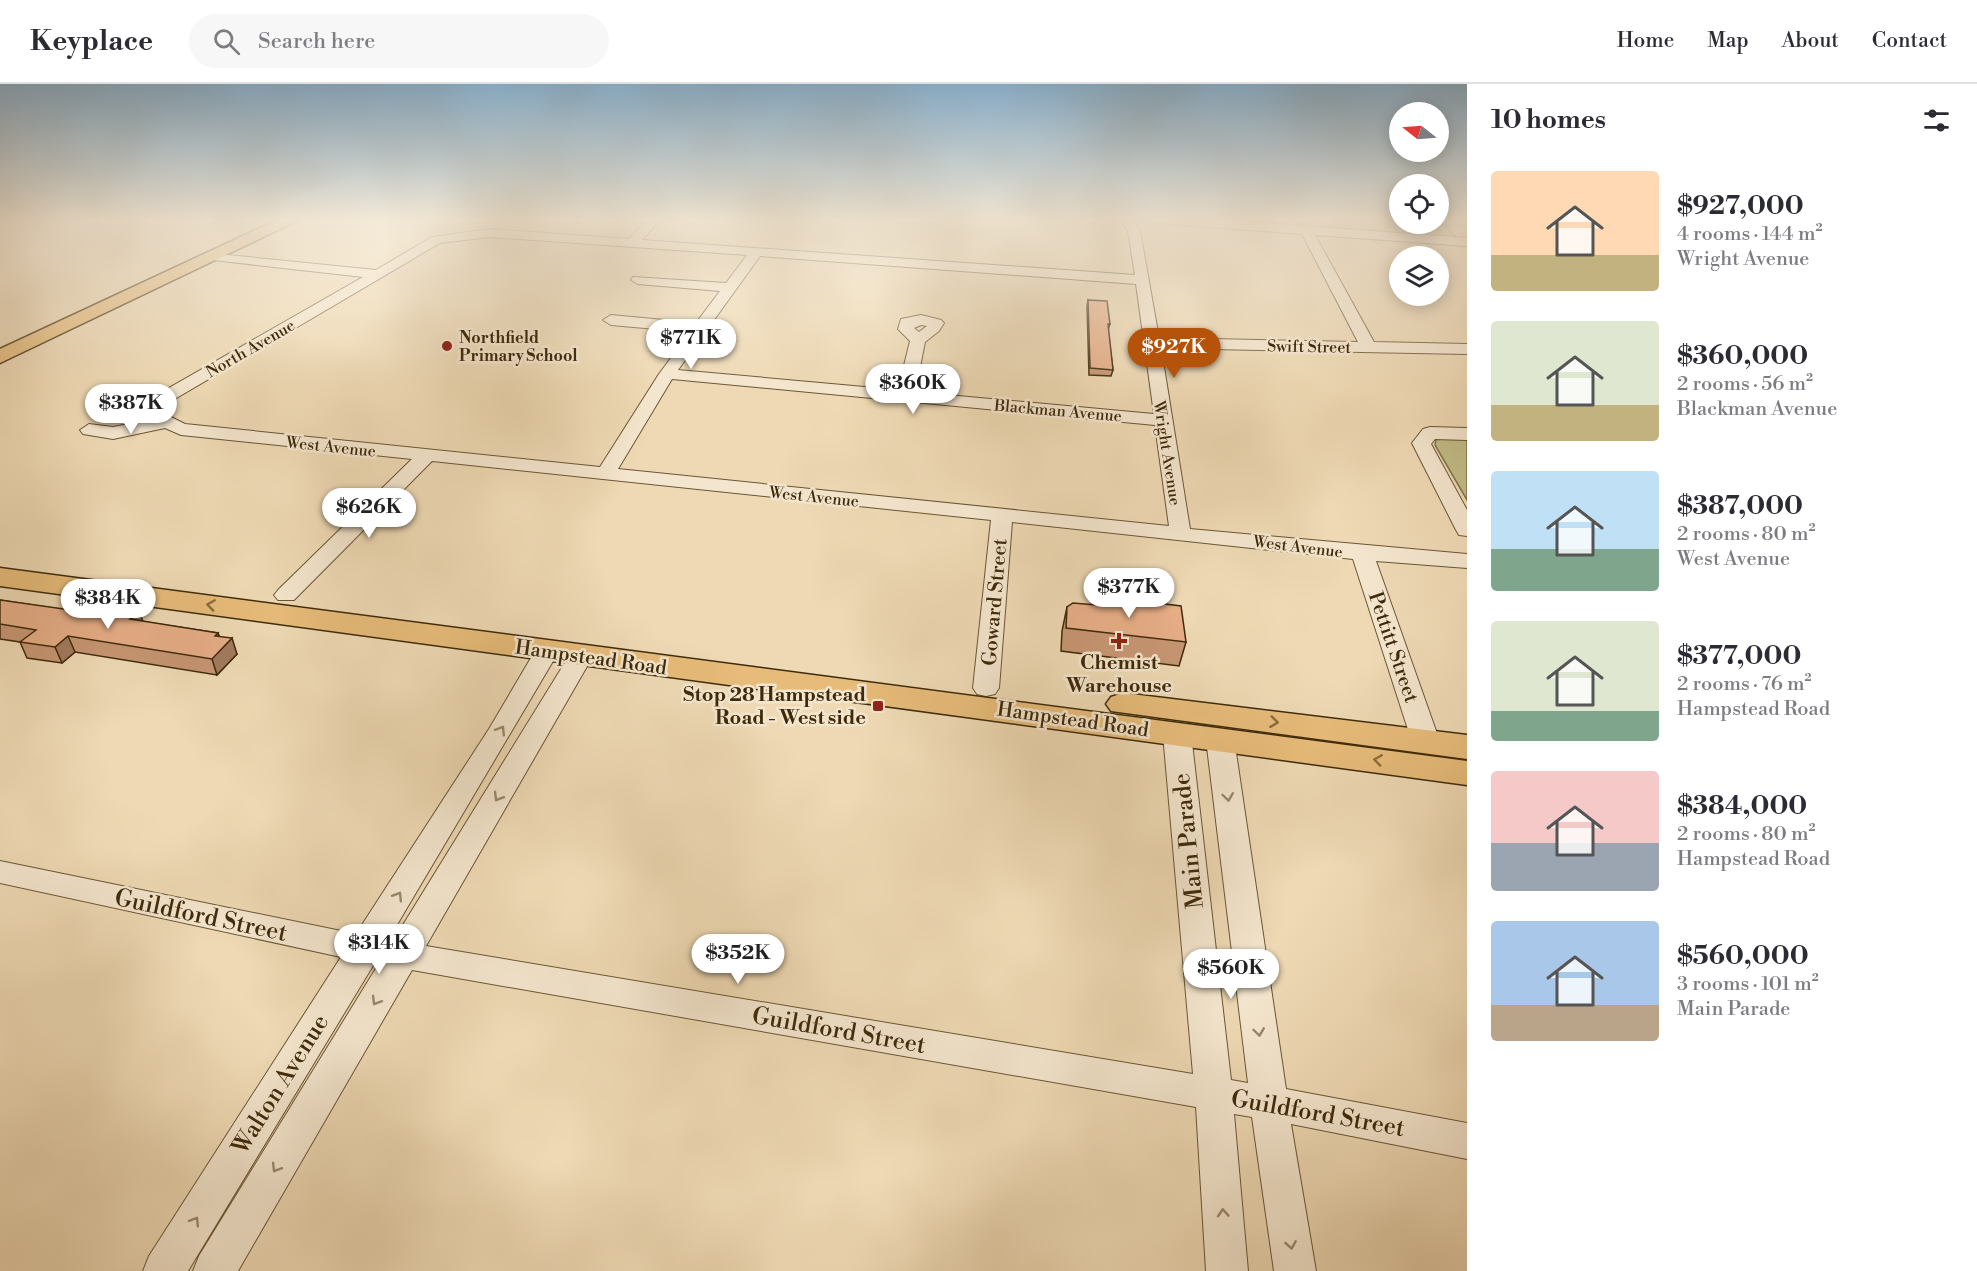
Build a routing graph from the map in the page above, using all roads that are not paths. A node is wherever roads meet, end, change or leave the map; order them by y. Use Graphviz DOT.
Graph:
graph roads {
  1 [pos="163,274"];
  2 [pos="168,274"];
  3 [pos="376,274"];
  4 [pos="740,274"];
  5 [pos="1066,274"];
  6 [pos="1142,274"];
  7 [pos="1330,274"];
  8 [pos="638,280"];
  9 [pos="1143,280"];
  10 [pos="730,288"];
  11 [pos="611,320"];
  12 [pos="701,328"];
  13 [pos="918,340"];
  14 [pos="1152,343"];
  15 [pos="0,345"];
  16 [pos="1369,347"];
  17 [pos="1467,349"];
  18 [pos="0,357"];
  19 [pos="667,374"];
  20 [pos="904,396"];
  21 [pos="160,418"];
  22 [pos="1162,420"];
  23 [pos="89,430"];
  24 [pos="1467,434"];
  25 [pos="425,457"];
  26 [pos="605,474"];
  27 [pos="1002,516"];
  28 [pos="1467,530"];
  29 [pos="1180,532"];
  30 [pos="1362,553"];
  31 [pos="0,556"];
  32 [pos="1467,561"];
  33 [pos="0,577"];
  34 [pos="278,604"];
  35 [pos="552,642"];
  36 [pos="587,646"];
  37 [pos="984,697"];
  38 [pos="1175,722"];
  39 [pos="1218,726"];
  40 [pos="1467,747"];
  41 [pos="1443,761"];
  42 [pos="0,872"];
  43 [pos="364,949"];
  44 [pos="404,954"];
  45 [pos="1214,1095"];
  46 [pos="1269,1103"];
  47 [pos="1467,1141"];
  48 [pos="164,1271"];
  49 [pos="214,1271"];
  50 [pos="1227,1271"];
  51 [pos="1295,1271"];
  1 -- 15 [label="highway"];
  2 -- 18 [label="highway"];
  3 -- 21 [label="street, North Avenue"];
  4 -- 10 [label="street"];
  5 -- 9 [label="street"];
  6 -- 9 [label="street, Wright Avenue"];
  7 -- 16 [label="street"];
  8 -- 10 [label="street"];
  9 -- 14 [label="street, Wright Avenue"];
  10 -- 12 [label="street"];
  11 -- 12 [label="street"];
  12 -- 19 [label="street"];
  13 -- 20 [label="street"];
  14 -- 16 [label="street, Swift Street"];
  14 -- 22 [label="street, Wright Avenue"];
  16 -- 17 [label="street, Swift Street"];
  19 -- 20 [label="street, Blackman Avenue"];
  19 -- 26 [label="street"];
  20 -- 22 [label="street, Blackman Avenue"];
  21 -- 23 [label="street, West Avenue"];
  21 -- 25 [label="street, West Avenue"];
  22 -- 29 [label="street, Wright Avenue"];
  24 -- 28 [label="street"];
  25 -- 26 [label="street, West Avenue"];
  25 -- 34 [label="street"];
  26 -- 27 [label="street, West Avenue"];
  27 -- 29 [label="street, West Avenue"];
  27 -- 37 [label="street, Goward Street"];
  29 -- 30 [label="street, West Avenue"];
  30 -- 32 [label="street, West Avenue"];
  30 -- 41 [label="street, Pettitt Street"];
  31 -- 34 [label="highway, Hampstead Road"];
  34 -- 33 [label="highway, Hampstead Road, one-way"];
  34 -- 35 [label="highway, Hampstead Road"];
  35 -- 36 [label="highway, Hampstead Road"];
  43 -- 35 [label="street, Walton Avenue, one-way"];
  36 -- 37 [label="highway, Hampstead Road"];
  36 -- 44 [label="street, Walton Avenue, one-way"];
  37 -- 38 [label="highway, Hampstead Road"];
  38 -- 39 [label="highway, Hampstead Road"];
  38 -- 45 [label="street, Main Parade"];
  39 -- 41 [label="highway, Hampstead Road"];
  39 -- 46 [label="street, Main Parade, one-way"];
  40 -- 41 [label="highway, Hampstead Road"];
  42 -- 43 [label="street, Guildford Street"];
  43 -- 44 [label="street, Guildford Street"];
  48 -- 43 [label="street, Walton Avenue, one-way"];
  44 -- 45 [label="street, Guildford Street"];
  44 -- 49 [label="street, Walton Avenue, one-way"];
  45 -- 46 [label="street, Guildford Street"];
  50 -- 45 [label="street, Main Parade, one-way"];
  46 -- 47 [label="street, Guildford Street"];
  46 -- 51 [label="street, Main Parade, one-way"];
}
